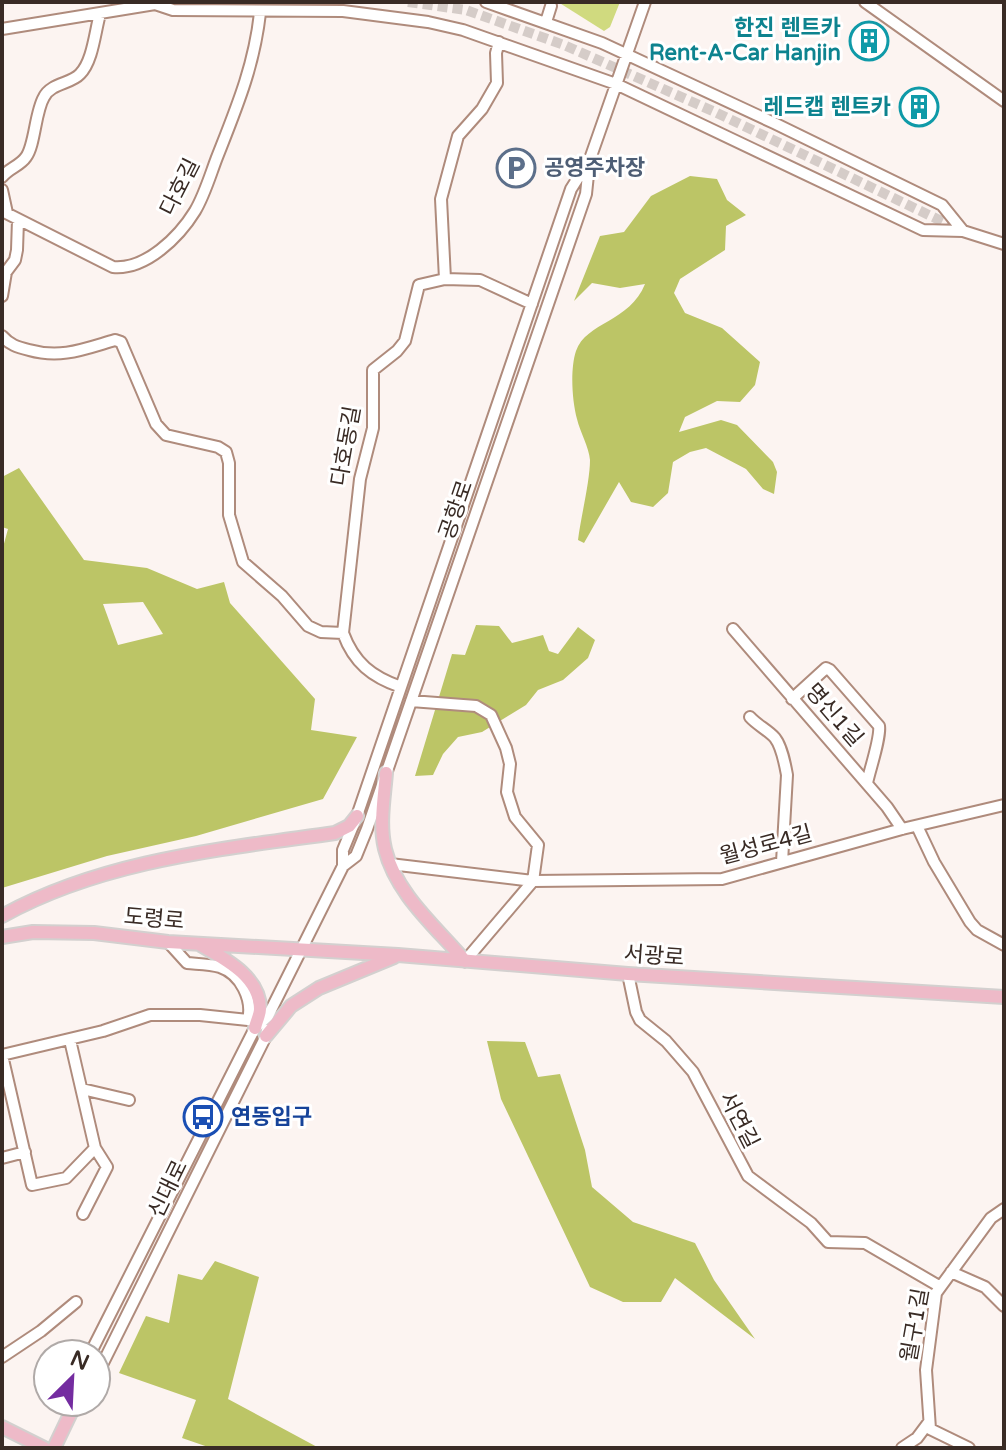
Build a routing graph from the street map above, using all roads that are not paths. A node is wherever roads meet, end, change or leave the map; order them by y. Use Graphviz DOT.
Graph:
graph roads {
  1 [pos="486,2"];
  2 [pos="645,2"];
  3 [pos="865,2"];
  4 [pos="157,3"];
  5 [pos="551,6"];
  6 [pos="260,13"];
  7 [pos="100,14"];
  8 [pos="546,22"];
  9 [pos="2,29"];
  10 [pos="499,42"];
  11 [pos="627,54"];
  12 [pos="616,84"];
  13 [pos="1004,101"];
  14 [pos="590,159"];
  15 [pos="2,177"];
  16 [pos="2,190"];
  17 [pos="4,212"];
  18 [pos="18,220"];
  19 [pos="963,231"];
  20 [pos="1004,244"];
  21 [pos="445,279"];
  22 [pos="2,296"];
  23 [pos="532,304"];
  24 [pos="2,336"];
  25 [pos="733,629"];
  26 [pos="343,633"];
  27 [pos="401,687"];
  28 [pos="792,699"];
  29 [pos="411,701"];
  30 [pos="750,717"];
  31 [pos="386,773"];
  32 [pos="867,783"];
  33 [pos="1004,805"];
  34 [pos="357,816"];
  35 [pos="917,826"];
  36 [pos="902,829"];
  37 [pos="782,862"];
  38 [pos="390,864"];
  39 [pos="343,866"];
  40 [pos="533,881"];
  41 [pos="2,916"];
  42 [pos="2,937"];
  43 [pos="168,942"];
  44 [pos="196,943"];
  45 [pos="1004,945"];
  46 [pos="303,949"];
  47 [pos="398,955"];
  48 [pos="465,961"];
  49 [pos="628,974"];
  50 [pos="1004,997"];
  51 [pos="268,1016"];
  52 [pos="255,1028"];
  53 [pos="266,1036"];
  54 [pos="70,1040"];
  55 [pos="2,1055"];
  56 [pos="82,1089"];
  57 [pos="129,1100"];
  58 [pos="95,1148"];
  59 [pos="25,1152"];
  60 [pos="2,1158"];
  61 [pos="1004,1209"];
  62 [pos="83,1214"];
  63 [pos="951,1272"];
  64 [pos="939,1286"];
  65 [pos="76,1302"];
  66 [pos="1004,1306"];
  67 [pos="98,1338"];
  68 [pos="112,1345"];
  69 [pos="2,1357"];
  70 [pos="68,1418"];
  71 [pos="929,1422"];
  72 [pos="2,1427"];
  73 [pos="44,1448"];
  74 [pos="54,1448"];
  75 [pos="902,1448"];
  76 [pos="969,1448"];
  1 -- 8 [label="street"];
  2 -- 11 [label="street, 공항로"];
  3 -- 13 [label="street"];
  4 -- 6 [label="street"];
  4 -- 7 [label="street"];
  5 -- 8 [label="street"];
  6 -- 10 [label="street"];
  6 -- 18 [label="street, 다호길"];
  7 -- 9 [label="street"];
  7 -- 15 [label="street"];
  8 -- 11 [label="street"];
  10 -- 12 [label="street"];
  10 -- 21 [label="street"];
  11 -- 12 [label="street, 공항로"];
  11 -- 19 [label="street"];
  12 -- 14 [label="street, 공항로"];
  12 -- 19 [label="street"];
  14 -- 23 [label="street, 공항로"];
  14 -- 29 [label="street, 공항로"];
  16 -- 17 [label="street"];
  17 -- 18 [label="street, 다호길"];
  18 -- 22 [label="street"];
  19 -- 20 [label="street"];
  21 -- 23 [label="street"];
  21 -- 26 [label="street, 다호동길"];
  23 -- 27 [label="street, 공항로"];
  24 -- 26 [label="street"];
  25 -- 28 [label="street, 명신1길"];
  26 -- 27 [label="street"];
  27 -- 34 [label="street, 공항로"];
  28 -- 32 [label="street, 명신1길"];
  28 -- 32 [label="street"];
  29 -- 31 [label="street, 공항로"];
  29 -- 40 [label="street"];
  30 -- 37 [label="street"];
  31 -- 38 [label="main road"];
  31 -- 39 [label="street, 공항로"];
  32 -- 36 [label="street, 명신1길"];
  33 -- 35 [label="street, 월성로4길"];
  34 -- 39 [label="street, 공항로"];
  34 -- 41 [label="main road"];
  35 -- 36 [label="street, 월성로4길"];
  35 -- 45 [label="street"];
  36 -- 37 [label="street, 월성로4길"];
  37 -- 40 [label="street, 월성로4길"];
  38 -- 40 [label="street, 월성로4길"];
  38 -- 48 [label="main road"];
  39 -- 46 [label="street, 공항로"];
  40 -- 48 [label="street"];
  42 -- 43 [label="main road, 도령로"];
  43 -- 44 [label="main road, 도령로"];
  43 -- 54 [label="street"];
  44 -- 46 [label="main road, 도령로"];
  44 -- 52 [label="main road"];
  46 -- 47 [label="main road, 서광로"];
  46 -- 51 [label="street, 신대로"];
  47 -- 48 [label="main road, 서광로"];
  47 -- 53 [label="main road"];
  48 -- 49 [label="main road, 서광로"];
  49 -- 50 [label="main road, 서광로"];
  49 -- 64 [label="street, 서연길"];
  51 -- 52 [label="street, 신대로"];
  51 -- 53 [label="street, 신대로"];
  52 -- 67 [label="street, 신대로"];
  53 -- 68 [label="street, 신대로"];
  54 -- 55 [label="street"];
  54 -- 56 [label="street"];
  55 -- 59 [label="street"];
  56 -- 57 [label="street"];
  56 -- 58 [label="street"];
  58 -- 59 [label="street"];
  58 -- 62 [label="street"];
  59 -- 60 [label="street"];
  61 -- 63 [label="street, 월구1길"];
  63 -- 64 [label="street, 월구1길"];
  63 -- 66 [label="street"];
  64 -- 71 [label="street, 월구1길"];
  65 -- 69 [label="street"];
  70 -- 74 [label="main road"];
  71 -- 75 [label="street"];
  71 -- 76 [label="street"];
  72 -- 73 [label="main road"];
}
